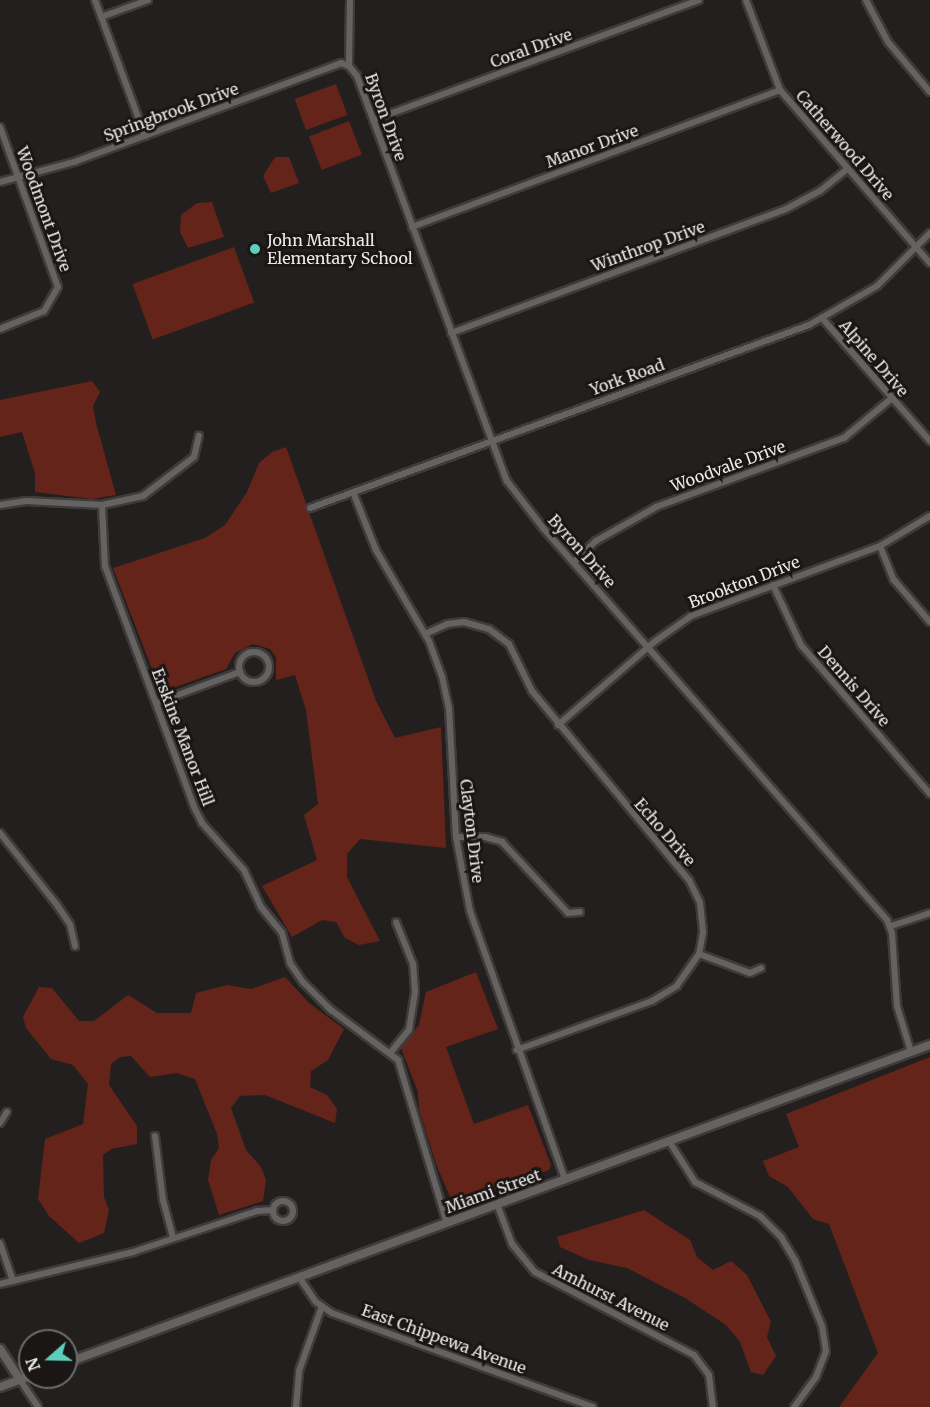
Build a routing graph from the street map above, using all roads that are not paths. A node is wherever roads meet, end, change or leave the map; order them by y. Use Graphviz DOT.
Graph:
graph roads {
  1 [pos="94,0"];
  2 [pos="148,0"];
  3 [pos="350,0"];
  4 [pos="699,0"];
  5 [pos="746,0"];
  6 [pos="866,0"];
  7 [pos="101,17"];
  8 [pos="350,66"];
  9 [pos="780,90"];
  10 [pos="930,92"];
  11 [pos="372,120"];
  12 [pos="0,127"];
  13 [pos="145,136"];
  14 [pos="847,169"];
  15 [pos="18,177"];
  16 [pos="0,182"];
  17 [pos="412,227"];
  18 [pos="930,233"];
  19 [pos="917,248"];
  20 [pos="930,263"];
  21 [pos="822,318"];
  22 [pos="0,329"];
  23 [pos="451,333"];
  24 [pos="892,398"];
  25 [pos="199,436"];
  26 [pos="490,441"];
  27 [pos="930,441"];
  28 [pos="353,492"];
  29 [pos="0,505"];
  30 [pos="102,505"];
  31 [pos="310,508"];
  32 [pos="930,516"];
  33 [pos="880,546"];
  34 [pos="574,562"];
  35 [pos="773,585"];
  36 [pos="930,622"];
  37 [pos="425,634"];
  38 [pos="648,648"];
  39 [pos="240,672"];
  40 [pos="156,703"];
  41 [pos="558,725"];
  42 [pos="930,794"];
  43 [pos="0,833"];
  44 [pos="456,837"];
  45 [pos="580,912"];
  46 [pos="930,913"];
  47 [pos="396,922"];
  48 [pos="891,926"];
  49 [pos="75,946"];
  50 [pos="699,954"];
  51 [pos="760,968"];
  52 [pos="930,1045"];
  53 [pos="517,1050"];
  54 [pos="392,1052"];
  55 [pos="911,1052"];
  56 [pos="7,1112"];
  57 [pos="0,1123"];
  58 [pos="154,1136"];
  59 [pos="669,1141"];
  60 [pos="565,1179"];
  61 [pos="497,1204"];
  62 [pos="273,1210"];
  63 [pos="447,1223"];
  64 [pos="173,1238"];
  65 [pos="0,1242"];
  66 [pos="299,1277"];
  67 [pos="13,1281"];
  68 [pos="0,1284"];
  69 [pos="322,1306"];
  70 [pos="0,1349"];
  71 [pos="78,1359"];
  72 [pos="18,1377"];
  73 [pos="18,1381"];
  74 [pos="0,1387"];
  75 [pos="26,1389"];
  76 [pos="38,1407"];
  77 [pos="296,1407"];
  78 [pos="593,1407"];
  79 [pos="713,1407"];
  80 [pos="794,1407"];
  1 -- 7 [label="street"];
  2 -- 7 [label="street"];
  3 -- 8 [label="street, Byron Drive"];
  4 -- 11 [label="street, Coral Drive"];
  5 -- 9 [label="street, Catherwood Drive"];
  6 -- 10 [label="street"];
  7 -- 13 [label="street"];
  8 -- 11 [label="street, Byron Drive"];
  8 -- 13 [label="street, Springbrook Drive"];
  9 -- 14 [label="street, Catherwood Drive"];
  9 -- 17 [label="street, Manor Drive"];
  11 -- 17 [label="street, Byron Drive"];
  12 -- 15 [label="street, Woodmont Drive"];
  13 -- 15 [label="street, Springbrook Drive"];
  14 -- 19 [label="street, Catherwood Drive"];
  14 -- 23 [label="street, Winthrop Drive"];
  15 -- 16 [label="street, Springbrook Drive"];
  15 -- 22 [label="street, Woodmont Drive"];
  17 -- 23 [label="street, Byron Drive"];
  18 -- 19 [label="street, York Road"];
  19 -- 20 [label="street, Catherwood Drive"];
  19 -- 21 [label="street, York Road"];
  21 -- 24 [label="street, Alpine Drive"];
  21 -- 26 [label="street, York Road"];
  23 -- 26 [label="street, Byron Drive"];
  24 -- 27 [label="street, Alpine Drive"];
  24 -- 34 [label="street, Woodvale Drive"];
  25 -- 30 [label="street"];
  26 -- 28 [label="street, York Road"];
  26 -- 34 [label="street, Byron Drive"];
  28 -- 31 [label="street, York Road"];
  28 -- 37 [label="street, Clayton Drive"];
  29 -- 30 [label="street"];
  30 -- 40 [label="street, Erskine Manor Hill"];
  32 -- 33 [label="street, Brookton Drive"];
  33 -- 35 [label="street, Brookton Drive"];
  33 -- 36 [label="street"];
  34 -- 38 [label="street, Byron Drive"];
  35 -- 38 [label="street, Brookton Drive"];
  35 -- 42 [label="street, Dennis Drive"];
  37 -- 41 [label="street, Echo Drive"];
  37 -- 44 [label="street, Clayton Drive"];
  38 -- 41 [label="street, Brookton Drive"];
  38 -- 48 [label="street, Byron Drive"];
  39 -- 39 [label="street"];
  39 -- 40 [label="street"];
  40 -- 54 [label="street, Erskine Manor Hill"];
  41 -- 50 [label="street, Echo Drive"];
  43 -- 49 [label="street"];
  44 -- 45 [label="street"];
  44 -- 53 [label="street, Clayton Drive"];
  46 -- 48 [label="street"];
  47 -- 54 [label="street"];
  48 -- 55 [label="street"];
  50 -- 51 [label="street"];
  50 -- 53 [label="street, Echo Drive"];
  52 -- 55 [label="street, Miami Street"];
  53 -- 60 [label="street, Clayton Drive"];
  54 -- 63 [label="street, Erskine Manor Hill"];
  55 -- 59 [label="street, Miami Street"];
  56 -- 57 [label="street"];
  58 -- 64 [label="street"];
  59 -- 60 [label="street, Miami Street"];
  59 -- 80 [label="street"];
  60 -- 61 [label="street, Miami Street"];
  61 -- 63 [label="street, Miami Street"];
  61 -- 79 [label="street, Amhurst Avenue"];
  62 -- 64 [label="street"];
  63 -- 66 [label="street, Miami Street"];
  64 -- 67 [label="street"];
  65 -- 67 [label="street"];
  66 -- 69 [label="street, East Chippewa Avenue"];
  66 -- 71 [label="street, Miami Street"];
  67 -- 68 [label="street"];
  69 -- 77 [label="street"];
  69 -- 78 [label="street, East Chippewa Avenue"];
  70 -- 72 [label="street"];
  73 -- 74 [label="street"];
  75 -- 76 [label="street"];
}
